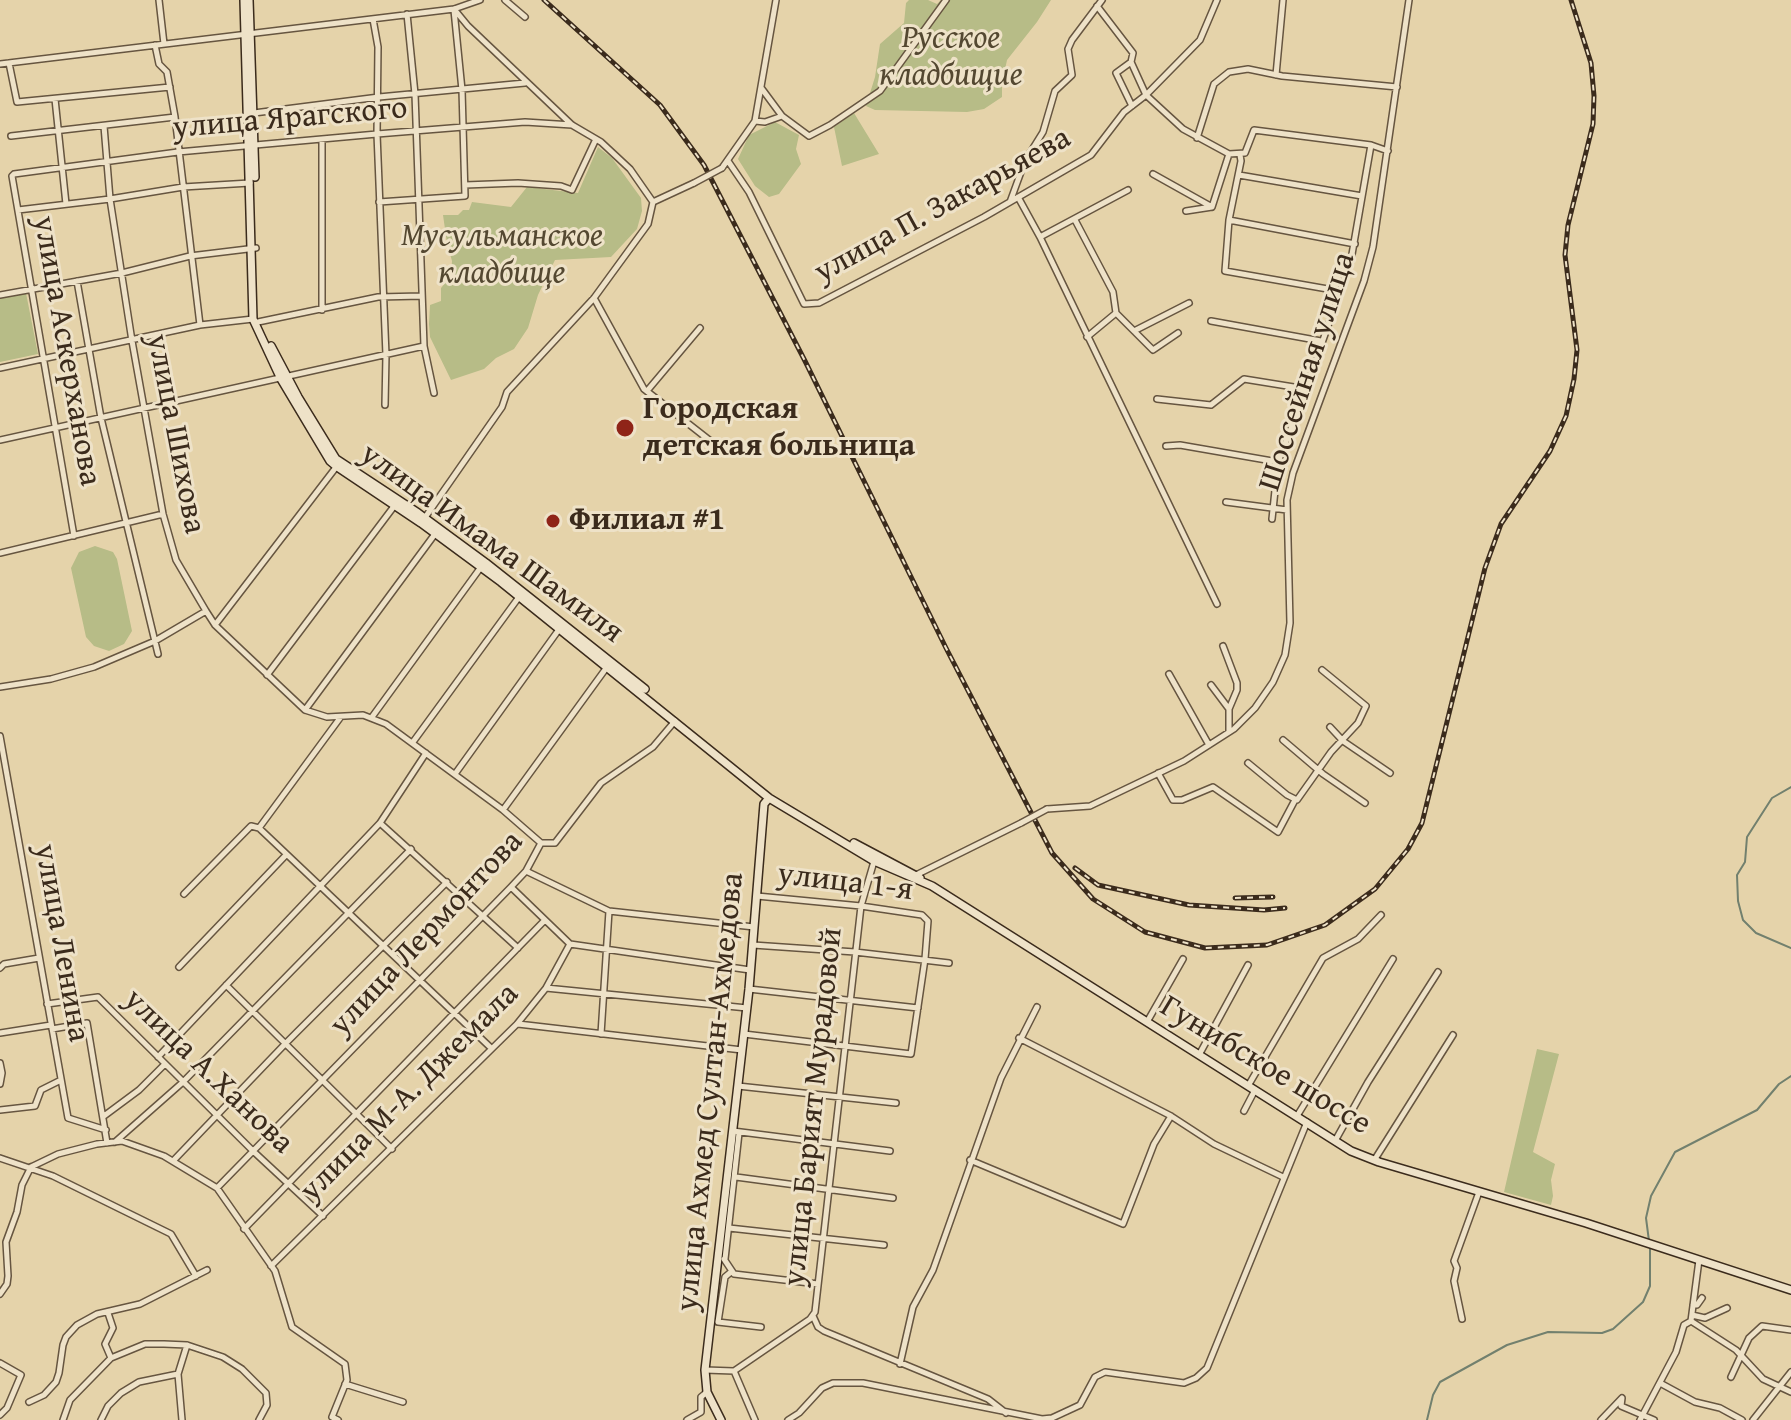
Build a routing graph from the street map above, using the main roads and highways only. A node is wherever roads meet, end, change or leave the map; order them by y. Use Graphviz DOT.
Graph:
graph roads {
  1 [pos="246,0"];
  2 [pos="248,35"];
  3 [pos="252,146"];
  4 [pos="254,248"];
  5 [pos="338,464"];
  6 [pos="423,521"];
  7 [pos="562,626"];
  8 [pos="769,798"];
  9 [pos="875,858"];
  10 [pos="914,877"];
  11 [pos="1791,1290"];
  12 [pos="721,1420"];
  1 -- 2 [label="main road, улица Имама Шамиля"];
  2 -- 3 [label="main road, улица Имама Шамиля"];
  2 -- 3 [label="main road, улица Имама Шамиля"];
  3 -- 4 [label="main road, улица Имама Шамиля"];
  3 -- 4 [label="main road, улица Имама Шамиля"];
  4 -- 5 [label="main road, улица Имама Шамиля"];
  5 -- 6 [label="main road, улица Имама Шамиля"];
  5 -- 6 [label="main road, улица Имама Шамиля"];
  6 -- 7 [label="main road, улица Имама Шамиля"];
  6 -- 7 [label="main road, улица Имама Шамиля"];
  7 -- 8 [label="main road, улица Имама Шамиля"];
  7 -- 9 [label="main road, улица Имама Шамиля"];
  8 -- 9 [label="main road, улица Имама Шамиля"];
  8 -- 12 [label="main road, улица Ахмед Султан-Ахмедова"];
  9 -- 10 [label="main road, улица Имама Шамиля"];
  10 -- 11 [label="main road, Гунибское шоссе"];
}
